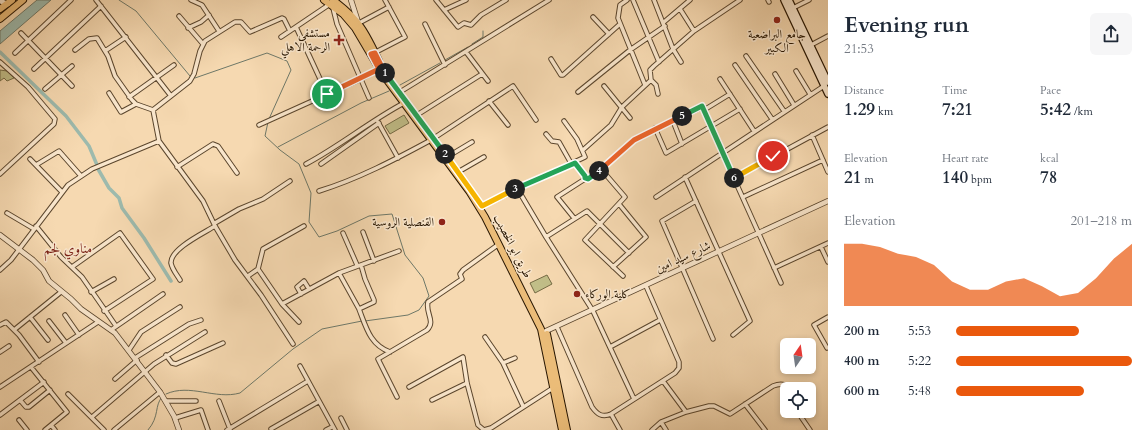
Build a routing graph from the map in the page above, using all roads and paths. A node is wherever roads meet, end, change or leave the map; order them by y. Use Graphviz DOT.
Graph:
graph roads {
  1 [pos="23,0"];
  2 [pos="71,0"];
  3 [pos="96,0"];
  4 [pos="191,0"];
  5 [pos="351,0"];
  6 [pos="386,0"];
  7 [pos="436,0"];
  8 [pos="466,0"];
  9 [pos="506,0"];
  10 [pos="549,0"];
  11 [pos="627,0"];
  12 [pos="633,0"];
  13 [pos="654,0"];
  14 [pos="682,0"];
  15 [pos="690,0"];
  16 [pos="740,0"];
  17 [pos="784,0"];
  18 [pos="789,0"];
  19 [pos="809,0"];
  20 [pos="0,1"];
  21 [pos="10,2"];
  22 [pos="330,3"];
  23 [pos="685,4"];
  24 [pos="101,6"];
  25 [pos="389,7"];
  26 [pos="793,8"];
  27 [pos="0,9"];
  28 [pos="680,9"];
  29 [pos="444,10"];
  30 [pos="209,15"];
  31 [pos="179,16"];
  32 [pos="593,17"];
  33 [pos="0,19"];
  34 [pos="359,23"];
  35 [pos="425,24"];
  36 [pos="620,24"];
  37 [pos="664,24"];
  38 [pos="296,27"];
  39 [pos="188,28"];
  40 [pos="219,31"];
  41 [pos="290,31"];
  42 [pos="694,31"];
  43 [pos="21,32"];
  44 [pos="609,34"];
  45 [pos="828,36"];
  46 [pos="126,37"];
  47 [pos="281,37"];
  48 [pos="649,38"];
  49 [pos="28,40"];
  50 [pos="203,44"];
  51 [pos="811,45"];
  52 [pos="673,49"];
  53 [pos="75,50"];
  54 [pos="630,50"];
  55 [pos="105,51"];
  56 [pos="466,52"];
  57 [pos="15,53"];
  58 [pos="373,54"];
  59 [pos="746,56"];
  60 [pos="44,58"];
  61 [pos="551,58"];
  62 [pos="0,62"];
  63 [pos="659,62"];
  64 [pos="680,62"];
  65 [pos="174,65"];
  66 [pos="445,65"];
  67 [pos="735,65"];
  68 [pos="72,66"];
  69 [pos="34,69"];
  70 [pos="379,69"];
  71 [pos="796,71"];
  72 [pos="482,74"];
  73 [pos="775,74"];
  74 [pos="61,75"];
  75 [pos="157,77"];
  76 [pos="361,79"];
  77 [pos="720,79"];
  78 [pos="651,80"];
  79 [pos="488,81"];
  80 [pos="826,84"];
  81 [pos="645,85"];
  82 [pos="72,86"];
  83 [pos="604,86"];
  84 [pos="45,89"];
  85 [pos="400,92"];
  86 [pos="578,92"];
  87 [pos="109,93"];
  88 [pos="327,94"];
  89 [pos="658,94"];
  90 [pos="730,94"];
  91 [pos="810,94"];
  92 [pos="828,94"];
  93 [pos="130,96"];
  94 [pos="171,96"];
  95 [pos="369,98"];
  96 [pos="489,101"];
  97 [pos="404,103"];
  98 [pos="136,104"];
  99 [pos="794,105"];
  100 [pos="622,108"];
  101 [pos="740,109"];
  102 [pos="154,110"];
  103 [pos="704,110"];
  104 [pos="784,111"];
  105 [pos="417,115"];
  106 [pos="376,118"];
  107 [pos="630,118"];
  108 [pos="772,119"];
  109 [pos="536,120"];
  110 [pos="673,121"];
  111 [pos="564,122"];
  112 [pos="379,123"];
  113 [pos="259,125"];
  114 [pos="508,125"];
  115 [pos="711,126"];
  116 [pos="828,127"];
  117 [pos="655,128"];
  118 [pos="754,131"];
  119 [pos="546,134"];
  120 [pos="812,135"];
  121 [pos="432,139"];
  122 [pos="159,141"];
  123 [pos="472,142"];
  124 [pos="682,144"];
  125 [pos="583,150"];
  126 [pos="722,151"];
  127 [pos="484,156"];
  128 [pos="448,157"];
  129 [pos="398,158"];
  130 [pos="30,159"];
  131 [pos="823,160"];
  132 [pos="306,164"];
  133 [pos="321,164"];
  134 [pos="573,164"];
  135 [pos="36,165"];
  136 [pos="177,167"];
  137 [pos="601,169"];
  138 [pos="458,172"];
  139 [pos="828,172"];
  140 [pos="237,173"];
  141 [pos="0,174"];
  142 [pos="81,176"];
  143 [pos="685,177"];
  144 [pos="585,178"];
  145 [pos="734,178"];
  146 [pos="290,181"];
  147 [pos="517,188"];
  148 [pos="319,191"];
  149 [pos="62,192"];
  150 [pos="656,197"];
  151 [pos="743,197"];
  152 [pos="696,201"];
  153 [pos="828,201"];
  154 [pos="619,204"];
  155 [pos="482,206"];
  156 [pos="7,213"];
  157 [pos="574,218"];
  158 [pos="599,223"];
  159 [pos="215,225"];
  160 [pos="304,226"];
  161 [pos="35,228"];
  162 [pos="362,232"];
  163 [pos="343,233"];
  164 [pos="759,233"];
  165 [pos="0,234"];
  166 [pos="546,237"];
  167 [pos="828,243"];
  168 [pos="499,244"];
  169 [pos="821,247"];
  170 [pos="20,249"];
  171 [pos="399,251"];
  172 [pos="719,252"];
  173 [pos="629,253"];
  174 [pos="374,260"];
  175 [pos="828,262"];
  176 [pos="511,263"];
  177 [pos="359,265"];
  178 [pos="72,267"];
  179 [pos="613,267"];
  180 [pos="774,268"];
  181 [pos="258,269"];
  182 [pos="682,269"];
  183 [pos="0,270"];
  184 [pos="339,273"];
  185 [pos="248,276"];
  186 [pos="623,276"];
  187 [pos="114,279"];
  188 [pos="180,280"];
  189 [pos="781,283"];
  190 [pos="646,286"];
  191 [pos="309,289"];
  192 [pos="61,292"];
  193 [pos="91,292"];
  194 [pos="164,294"];
  195 [pos="301,294"];
  196 [pos="282,304"];
  197 [pos="180,307"];
  198 [pos="359,310"];
  199 [pos="104,311"];
  200 [pos="593,311"];
  201 [pos="65,315"];
  202 [pos="828,317"];
  203 [pos="30,318"];
  204 [pos="201,320"];
  205 [pos="660,320"];
  206 [pos="49,321"];
  207 [pos="98,322"];
  208 [pos="299,322"];
  209 [pos="0,325"];
  210 [pos="116,326"];
  211 [pos="557,327"];
  212 [pos="14,330"];
  213 [pos="111,330"];
  214 [pos="546,331"];
  215 [pos="205,332"];
  216 [pos="79,335"];
  217 [pos="733,335"];
  218 [pos="485,337"];
  219 [pos="713,339"];
  220 [pos="48,340"];
  221 [pos="66,343"];
  222 [pos="223,343"];
  223 [pos="293,344"];
  224 [pos="9,346"];
  225 [pos="610,347"];
  226 [pos="827,348"];
  227 [pos="129,350"];
  228 [pos="0,352"];
  229 [pos="390,352"];
  230 [pos="166,355"];
  231 [pos="515,358"];
  232 [pos="136,359"];
  233 [pos="39,362"];
  234 [pos="504,363"];
  235 [pos="300,366"];
  236 [pos="31,367"];
  237 [pos="145,372"];
  238 [pos="115,380"];
  239 [pos="308,381"];
  240 [pos="663,381"];
  241 [pos="44,382"];
  242 [pos="467,383"];
  243 [pos="780,383"];
  244 [pos="0,387"];
  245 [pos="409,387"];
  246 [pos="553,388"];
  247 [pos="50,390"];
  248 [pos="160,392"];
  249 [pos="68,394"];
  250 [pos="398,397"];
  251 [pos="634,399"];
  252 [pos="20,400"];
  253 [pos="432,400"];
  254 [pos="166,401"];
  255 [pos="196,401"];
  256 [pos="219,401"];
  257 [pos="318,402"];
  258 [pos="746,404"];
  259 [pos="523,406"];
  260 [pos="561,412"];
  261 [pos="686,412"];
  262 [pos="611,414"];
  263 [pos="0,415"];
  264 [pos="92,417"];
  265 [pos="174,418"];
  266 [pos="341,418"];
  267 [pos="802,418"];
  268 [pos="19,420"];
  269 [pos="660,422"];
  270 [pos="239,424"];
  271 [pos="51,425"];
  272 [pos="333,428"];
  273 [pos="229,429"];
  274 [pos="271,429"];
  275 [pos="27,430"];
  276 [pos="45,430"];
  277 [pos="55,430"];
  278 [pos="104,430"];
  279 [pos="114,430"];
  280 [pos="179,430"];
  281 [pos="208,430"];
  282 [pos="241,430"];
  283 [pos="326,430"];
  284 [pos="347,430"];
  285 [pos="484,430"];
  286 [pos="562,430"];
  287 [pos="567,430"];
  288 [pos="620,430"];
  289 [pos="652,430"];
  290 [pos="666,430"];
  291 [pos="765,430"];
  292 [pos="810,430"];
  1 -- 33 [label="main road"];
  2 -- 49 [label="street"];
  3 -- 24 [label="street"];
  4 -- 30 [label="street"];
  5 -- 34 [label="street"];
  6 -- 25 [label="street"];
  7 -- 29 [label="street"];
  8 -- 29 [label="street"];
  9 -- 29 [label="street"];
  10 -- 56 [label="street"];
  11 -- 36 [label="street"];
  12 -- 48 [label="street"];
  13 -- 37 [label="street"];
  14 -- 23 [label="street"];
  15 -- 23 [label="street"];
  16 -- 42 [label="street"];
  17 -- 80 [label="main road"];
  18 -- 26 [label="main road"];
  19 -- 26 [label="street"];
  20 -- 21 [label="street"];
  21 -- 27 [label="main road"];
  22 -- 34 [label="main road, طريق ابو الخصيب"];
  22 -- 38 [label="street"];
  22 -- 58 [label="main road, طريق ابو الخصيب"];
  22 -- 76 [label="street"];
  23 -- 28 [label="street"];
  24 -- 46 [label="street"];
  24 -- 60 [label="street"];
  25 -- 34 [label="street"];
  25 -- 58 [label="street"];
  26 -- 51 [label="main road"];
  28 -- 37 [label="street"];
  28 -- 42 [label="street"];
  30 -- 39 [label="street"];
  30 -- 40 [label="street"];
  31 -- 39 [label="street"];
  32 -- 44 [label="street"];
  34 -- 58 [label="main road, طريق ابو الخصيب"];
  35 -- 66 [label="street"];
  36 -- 44 [label="street"];
  36 -- 54 [label="street"];
  37 -- 48 [label="street"];
  37 -- 52 [label="street"];
  38 -- 41 [label="street"];
  38 -- 88 [label="street"];
  39 -- 50 [label="street"];
  40 -- 41 [label="street"];
  40 -- 50 [label="street"];
  41 -- 47 [label="street"];
  42 -- 52 [label="street"];
  43 -- 49 [label="street"];
  44 -- 61 [label="street"];
  45 -- 51 [label="street"];
  46 -- 55 [label="street"];
  46 -- 75 [label="street"];
  48 -- 54 [label="street"];
  48 -- 63 [label="street"];
  49 -- 57 [label="street"];
  49 -- 60 [label="street"];
  50 -- 94 [label="street"];
  51 -- 80 [label="main road"];
  52 -- 63 [label="street"];
  52 -- 64 [label="street"];
  53 -- 55 [label="street"];
  54 -- 81 [label="street"];
  54 -- 86 [label="street"];
  55 -- 93 [label="street"];
  56 -- 66 [label="street"];
  56 -- 72 [label="street"];
  58 -- 70 [label="main road, طريق ابو الخصيب"];
  58 -- 85 [label="main road, طريق ابو الخصيب"];
  59 -- 104 [label="street"];
  60 -- 69 [label="street"];
  60 -- 74 [label="street"];
  62 -- 141 [label="street"];
  63 -- 78 [label="street"];
  65 -- 75 [label="street"];
  66 -- 85 [label="street"];
  67 -- 108 [label="street"];
  68 -- 74 [label="street"];
  70 -- 76 [label="street"];
  70 -- 97 [label="main road, طريق ابو الخصيب"];
  71 -- 91 [label="street"];
  72 -- 79 [label="street"];
  72 -- 105 [label="street"];
  73 -- 99 [label="street"];
  74 -- 82 [label="street"];
  74 -- 84 [label="street"];
  75 -- 93 [label="street"];
  75 -- 94 [label="street"];
  76 -- 88 [label="street"];
  76 -- 95 [label="street"];
  77 -- 90 [label="street"];
  78 -- 81 [label="street"];
  78 -- 89 [label="street"];
  80 -- 91 [label="street"];
  80 -- 92 [label="main road"];
  81 -- 100 [label="street"];
  83 -- 100 [label="street"];
  85 -- 105 [label="main road, طريق ابو الخصيب"];
  87 -- 98 [label="street"];
  88 -- 113 [label="street"];
  90 -- 101 [label="street"];
  90 -- 103 [label="street"];
  91 -- 99 [label="street"];
  93 -- 98 [label="street"];
  94 -- 102 [label="street"];
  96 -- 109 [label="street"];
  96 -- 114 [label="street"];
  96 -- 121 [label="street"];
  97 -- 106 [label="street"];
  97 -- 121 [label="main road, طريق ابو الخصيب"];
  98 -- 102 [label="street"];
  99 -- 104 [label="street"];
  100 -- 107 [label="street"];
  100 -- 125 [label="street"];
  101 -- 115 [label="street"];
  101 -- 118 [label="street"];
  102 -- 122 [label="street"];
  103 -- 110 [label="street"];
  103 -- 115 [label="street"];
  104 -- 108 [label="street"];
  105 -- 121 [label="main road, طريق ابو الخصيب"];
  106 -- 112 [label="street"];
  106 -- 132 [label="street"];
  108 -- 118 [label="street"];
  110 -- 117 [label="street"];
  110 -- 124 [label="street"];
  111 -- 125 [label="street"];
  112 -- 129 [label="street"];
  112 -- 133 [label="street"];
  115 -- 124 [label="street"];
  115 -- 126 [label="street"];
  116 -- 120 [label="street"];
  117 -- 124 [label="street"];
  117 -- 137 [label="street"];
  118 -- 126 [label="street"];
  119 -- 134 [label="street"];
  120 -- 131 [label="street"];
  120 -- 145 [label="street"];
  121 -- 128 [label="main road, طريق ابو الخصيب"];
  121 -- 129 [label="street"];
  121 -- 168 [label="main road, طريق ابو الخصيب"];
  122 -- 136 [label="street"];
  122 -- 142 [label="street"];
  123 -- 128 [label="street"];
  125 -- 134 [label="street"];
  126 -- 143 [label="street"];
  126 -- 145 [label="street"];
  127 -- 138 [label="street"];
  128 -- 138 [label="main road, طريق ابو الخصيب"];
  129 -- 148 [label="street"];
  130 -- 135 [label="street"];
  131 -- 139 [label="street"];
  131 -- 151 [label="street"];
  134 -- 144 [label="street"];
  134 -- 147 [label="street"];
  135 -- 142 [label="street"];
  135 -- 149 [label="street"];
  136 -- 140 [label="street"];
  136 -- 159 [label="street"];
  137 -- 144 [label="street"];
  137 -- 154 [label="street"];
  138 -- 155 [label="main road, طريق ابو الخصيب"];
  142 -- 149 [label="street"];
  143 -- 150 [label="street"];
  143 -- 152 [label="street"];
  144 -- 157 [label="street"];
  145 -- 151 [label="street"];
  146 -- 159 [label="street"];
  147 -- 155 [label="street"];
  147 -- 166 [label="street"];
  149 -- 161 [label="street"];
  151 -- 164 [label="street"];
  152 -- 172 [label="street"];
  152 -- 182 [label="street"];
  153 -- 164 [label="street, شارع سيد امين"];
  154 -- 158 [label="street"];
  154 -- 173 [label="street"];
  155 -- 176 [label="main road, طريق ابو الخصيب"];
  156 -- 161 [label="street"];
  157 -- 158 [label="street"];
  157 -- 166 [label="street"];
  158 -- 173 [label="street"];
  158 -- 179 [label="street"];
  159 -- 185 [label="street"];
  159 -- 188 [label="street"];
  160 -- 181 [label="street"];
  161 -- 170 [label="street"];
  161 -- 178 [label="street"];
  162 -- 174 [label="street"];
  163 -- 177 [label="street"];
  164 -- 172 [label="street, شارع سيد امين"];
  164 -- 180 [label="street"];
  165 -- 170 [label="street"];
  166 -- 200 [label="street"];
  167 -- 169 [label="street"];
  168 -- 176 [label="main road, طريق ابو الخصيب"];
  168 -- 229 [label="street"];
  169 -- 175 [label="street"];
  169 -- 180 [label="street"];
  170 -- 183 [label="street"];
  170 -- 192 [label="street"];
  171 -- 174 [label="street"];
  172 -- 182 [label="street, شارع سيد امين"];
  172 -- 217 [label="street"];
  173 -- 179 [label="street"];
  174 -- 177 [label="street"];
  176 -- 214 [label="main road, طريق ابو الخصيب"];
  176 -- 246 [label="main road, طريق ابو الخصيب"];
  177 -- 184 [label="street"];
  177 -- 198 [label="street"];
  178 -- 193 [label="street"];
  178 -- 199 [label="street"];
  179 -- 186 [label="street"];
  180 -- 189 [label="street"];
  181 -- 185 [label="street"];
  181 -- 196 [label="street"];
  182 -- 190 [label="street, شارع سيد امين"];
  182 -- 219 [label="street"];
  184 -- 191 [label="street"];
  184 -- 198 [label="street"];
  185 -- 223 [label="street"];
  187 -- 193 [label="street"];
  190 -- 200 [label="street, شارع سيد امين"];
  190 -- 205 [label="street"];
  191 -- 195 [label="street"];
  191 -- 195 [label="street"];
  192 -- 203 [label="street"];
  192 -- 207 [label="street"];
  193 -- 199 [label="street"];
  194 -- 210 [label="street"];
  195 -- 196 [label="street"];
  196 -- 208 [label="street"];
  197 -- 227 [label="street"];
  198 -- 229 [label="street"];
  199 -- 210 [label="street"];
  200 -- 211 [label="street, شارع سيد امين"];
  200 -- 225 [label="street"];
  201 -- 216 [label="street"];
  202 -- 226 [label="street"];
  203 -- 212 [label="street"];
  203 -- 220 [label="street"];
  204 -- 232 [label="street"];
  205 -- 225 [label="street"];
  205 -- 240 [label="street"];
  206 -- 221 [label="street"];
  207 -- 213 [label="street"];
  207 -- 216 [label="street"];
  209 -- 212 [label="street"];
  210 -- 213 [label="street"];
  211 -- 214 [label="street, شارع سيد امين"];
  211 -- 262 [label="street"];
  212 -- 233 [label="street"];
  213 -- 227 [label="street"];
  214 -- 260 [label="main road, طريق ابو الخصيب"];
  215 -- 230 [label="street"];
  216 -- 221 [label="street"];
  218 -- 234 [label="street"];
  221 -- 233 [label="street"];
  222 -- 230 [label="street"];
  224 -- 228 [label="street"];
  225 -- 251 [label="street"];
  227 -- 232 [label="street"];
  229 -- 250 [label="street"];
  230 -- 237 [label="street"];
  231 -- 234 [label="street"];
  232 -- 237 [label="street"];
  232 -- 238 [label="street"];
  233 -- 236 [label="street"];
  234 -- 259 [label="street"];
  235 -- 239 [label="street"];
  236 -- 241 [label="street"];
  236 -- 244 [label="street"];
  237 -- 248 [label="street"];
  237 -- 264 [label="street"];
  239 -- 257 [label="street"];
  239 -- 270 [label="street"];
  240 -- 251 [label="street"];
  240 -- 261 [label="street"];
  241 -- 247 [label="street"];
  241 -- 252 [label="street"];
  242 -- 245 [label="street"];
  242 -- 253 [label="street"];
  242 -- 285 [label="street"];
  243 -- 258 [label="street"];
  246 -- 259 [label="street"];
  246 -- 260 [label="main road, طريق ابو الخصيب"];
  247 -- 252 [label="street"];
  247 -- 271 [label="street"];
  248 -- 254 [label="street"];
  248 -- 279 [label="street"];
  249 -- 264 [label="street"];
  251 -- 262 [label="street"];
  252 -- 263 [label="street"];
  254 -- 255 [label="street"];
  254 -- 265 [label="street"];
  256 -- 273 [label="street"];
  257 -- 272 [label="street"];
  257 -- 274 [label="street"];
  258 -- 261 [label="street"];
  258 -- 291 [label="street"];
  259 -- 285 [label="street"];
  260 -- 286 [label="main road, طريق ابو الخصيب"];
  260 -- 287 [label="main road, طريق ابو الخصيب"];
  261 -- 269 [label="street"];
  262 -- 288 [label="street"];
  264 -- 278 [label="street"];
  265 -- 280 [label="street"];
  265 -- 281 [label="street"];
  266 -- 284 [label="street"];
  267 -- 292 [label="street"];
  268 -- 275 [label="street"];
  269 -- 289 [label="street"];
  269 -- 290 [label="street"];
  270 -- 273 [label="street"];
  270 -- 282 [label="street"];
  271 -- 276 [label="street"];
  271 -- 277 [label="street"];
  272 -- 283 [label="street"];
}
